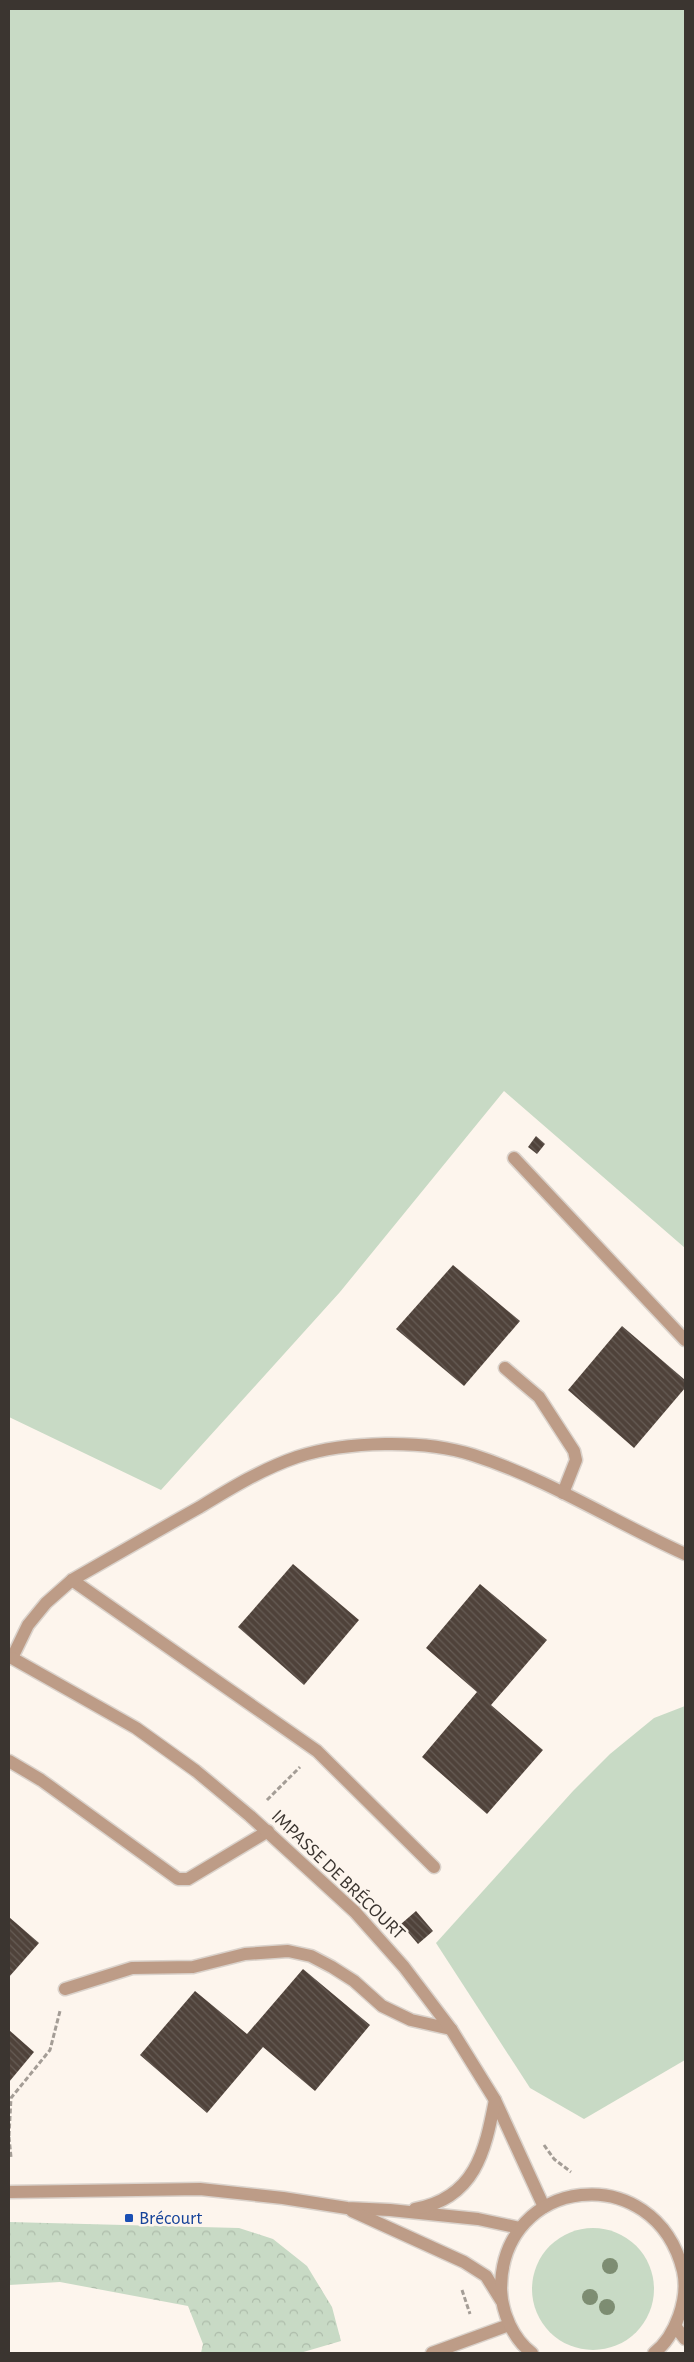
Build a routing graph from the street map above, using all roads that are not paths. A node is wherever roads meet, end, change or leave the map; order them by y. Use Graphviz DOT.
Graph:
graph roads {
  1 [pos="514,1158"];
  2 [pos="685,1340"];
  3 [pos="505,1368"];
  4 [pos="564,1493"];
  5 [pos="685,1554"];
  6 [pos="72,1580"];
  7 [pos="10,1658"];
  8 [pos="9,1761"];
  9 [pos="268,1831"];
  10 [pos="434,1867"];
  11 [pos="65,1989"];
  12 [pos="451,2029"];
  13 [pos="495,2100"];
  14 [pos="9,2192"];
  15 [pos="544,2207"];
  16 [pos="347,2208"];
  17 [pos="390,2210"];
  18 [pos="520,2228"];
  19 [pos="685,2278"];
  20 [pos="501,2300"];
  21 [pos="510,2325"];
  22 [pos="675,2326"];
  23 [pos="685,2339"];
  24 [pos="432,2353"];
  25 [pos="532,2353"];
  26 [pos="654,2353"];
  1 -- 2 [label="street"];
  3 -- 4 [label="street"];
  4 -- 5 [label="street"];
  4 -- 6 [label="street"];
  6 -- 7 [label="street"];
  6 -- 10 [label="street"];
  7 -- 9 [label="street, IMPASSE DE BRÉCOURT"];
  8 -- 9 [label="street"];
  9 -- 12 [label="street, IMPASSE DE BRÉCOURT"];
  11 -- 12 [label="street"];
  12 -- 13 [label="street, IMPASSE DE BRÉCOURT"];
  13 -- 15 [label="street, IMPASSE DE BRÉCOURT"];
  13 -- 17 [label="street"];
  14 -- 16 [label="street"];
  15 -- 18 [label="street"];
  15 -- 19 [label="street"];
  16 -- 17 [label="street"];
  16 -- 20 [label="street"];
  17 -- 18 [label="street"];
  18 -- 20 [label="street"];
  19 -- 22 [label="street"];
  20 -- 21 [label="street"];
  21 -- 24 [label="street"];
  21 -- 25 [label="street"];
  22 -- 23 [label="street"];
  22 -- 26 [label="street"];
}
